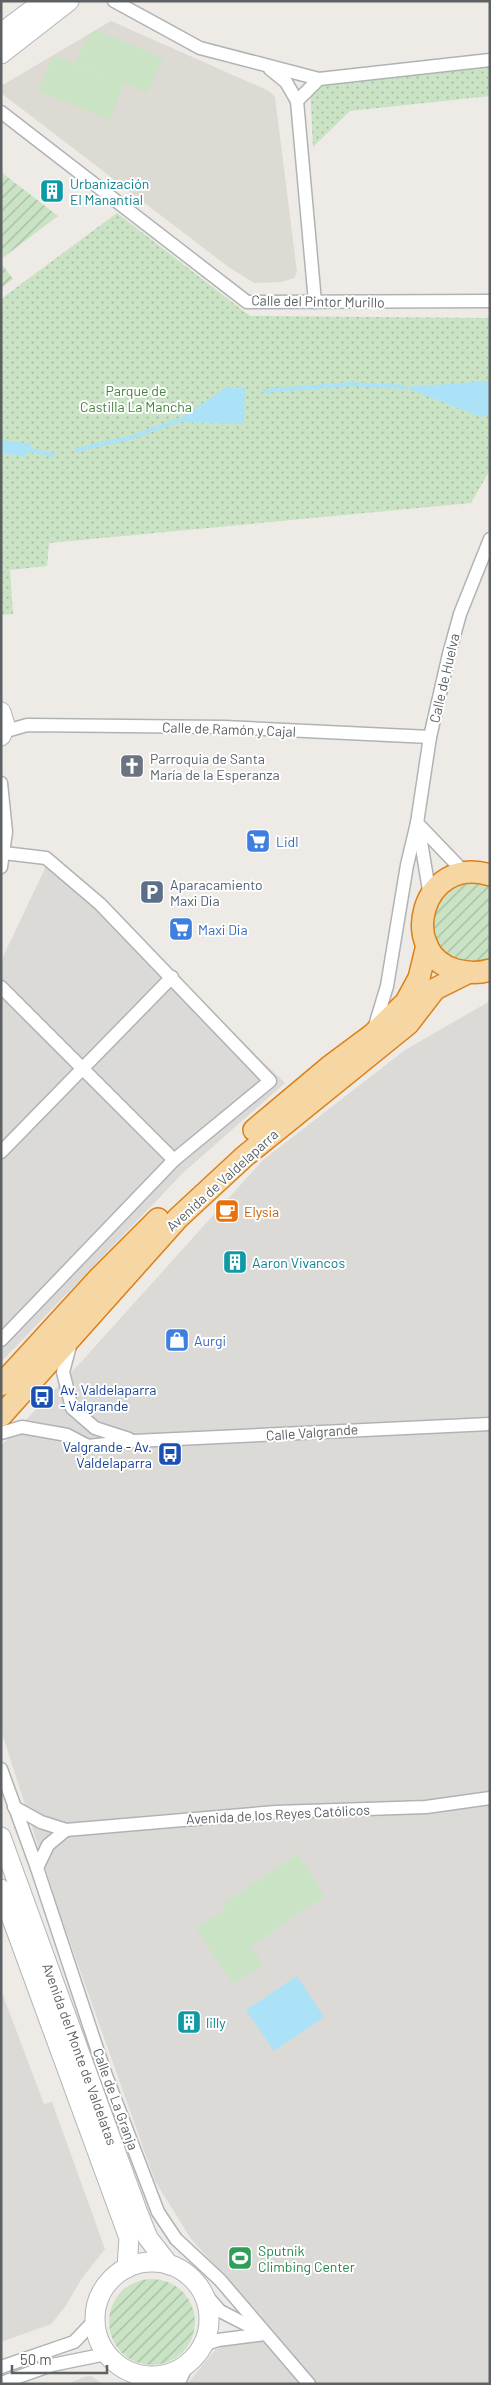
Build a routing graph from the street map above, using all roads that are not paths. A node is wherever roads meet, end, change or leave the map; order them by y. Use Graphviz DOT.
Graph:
graph roads {
  1 [pos="44,1"];
  2 [pos="69,1"];
  3 [pos="114,1"];
  4 [pos="1,33"];
  5 [pos="1,54"];
  6 [pos="490,60"];
  7 [pos="266,66"];
  8 [pos="319,79"];
  9 [pos="298,101"];
  10 [pos="1,112"];
  11 [pos="490,301"];
  12 [pos="315,302"];
  13 [pos="490,539"];
  14 [pos="1,712"];
  15 [pos="27,725"];
  16 [pos="2,734"];
  17 [pos="430,737"];
  18 [pos="1,783"];
  19 [pos="417,823"];
  20 [pos="4,853"];
  21 [pos="1,867"];
  22 [pos="464,872"];
  23 [pos="490,875"];
  24 [pos="430,896"];
  25 [pos="427,946"];
  26 [pos="490,970"];
  27 [pos="468,973"];
  28 [pos="172,977"];
  29 [pos="1,986"];
  30 [pos="372,1035"];
  31 [pos="84,1070"];
  32 [pos="1,1152"];
  33 [pos="174,1160"];
  34 [pos="73,1335"];
  35 [pos="1,1340"];
  36 [pos="1,1385"];
  37 [pos="1,1416"];
  38 [pos="490,1424"];
  39 [pos="1,1433"];
  40 [pos="134,1441"];
  41 [pos="1,1769"];
  42 [pos="490,1798"];
  43 [pos="14,1807"];
  44 [pos="66,1830"];
  45 [pos="1,1837"];
  46 [pos="37,1868"];
  47 [pos="1,1889"];
  48 [pos="105,2073"];
  49 [pos="112,2140"];
  50 [pos="169,2264"];
  51 [pos="127,2268"];
  52 [pos="200,2288"];
  53 [pos="95,2320"];
  54 [pos="265,2334"];
  55 [pos="203,2345"];
  56 [pos="106,2354"];
  57 [pos="1,2367"];
  58 [pos="184,2367"];
  59 [pos="138,2378"];
  60 [pos="1,2383"];
  61 [pos="176,2384"];
  62 [pos="309,2384"];
  1 -- 4 [label="main road"];
  2 -- 5 [label="main road"];
  3 -- 7 [label="street"];
  6 -- 8 [label="street"];
  7 -- 8 [label="street"];
  7 -- 9 [label="street"];
  8 -- 9 [label="street"];
  9 -- 12 [label="street"];
  10 -- 12 [label="street, Calle del Pintor Murillo"];
  11 -- 12 [label="street, Calle del Pintor Murillo"];
  13 -- 17 [label="street, Calle de Huelva"];
  14 -- 15 [label="street, Calle de Ramón y Cajal"];
  14 -- 16 [label="main road"];
  15 -- 16 [label="street, Calle de Ramón y Cajal"];
  15 -- 17 [label="street, Calle de Ramón y Cajal"];
  17 -- 19 [label="street, Calle de Huelva"];
  18 -- 20 [label="street"];
  19 -- 22 [label="street"];
  19 -- 24 [label="street"];
  19 -- 30 [label="street"];
  20 -- 21 [label="street"];
  20 -- 28 [label="street"];
  22 -- 23 [label="highway"];
  22 -- 24 [label="highway"];
  24 -- 25 [label="highway"];
  25 -- 27 [label="highway"];
  25 -- 30 [label="highway, Avenida de Valdelaparra"];
  26 -- 27 [label="highway"];
  27 -- 34 [label="highway, Avenida de Valdelaparra"];
  28 -- 31 [label="street"];
  28 -- 33 [label="street"];
  29 -- 31 [label="street"];
  30 -- 36 [label="highway, Avenida de Valdelaparra"];
  31 -- 32 [label="street"];
  31 -- 33 [label="street"];
  33 -- 35 [label="street"];
  34 -- 37 [label="highway, Avenida de Valdelaparra"];
  34 -- 40 [label="street"];
  38 -- 40 [label="street, Calle Valgrande"];
  39 -- 40 [label="street, Calle Valgrande"];
  41 -- 43 [label="street, Calle de La Granja"];
  42 -- 44 [label="street, Avenida de los Reyes Católicos"];
  43 -- 44 [label="street, Avenida de los Reyes Católicos"];
  43 -- 46 [label="street, Calle de La Granja"];
  44 -- 46 [label="street"];
  45 -- 49 [label="main road, Avenida del Monte de Valdelatas"];
  46 -- 48 [label="street, Calle de La Granja"];
  47 -- 51 [label="main road, Avenida del Monte de Valdelatas"];
  48 -- 49 [label="street"];
  48 -- 54 [label="street, Calle de La Granja"];
  49 -- 50 [label="main road, Avenida del Monte de Valdelatas"];
  50 -- 51 [label="main road"];
  50 -- 52 [label="main road"];
  51 -- 53 [label="main road"];
  52 -- 54 [label="street"];
  52 -- 55 [label="main road"];
  53 -- 56 [label="main road"];
  53 -- 57 [label="street"];
  54 -- 55 [label="street"];
  54 -- 62 [label="street, Calle de La Granja"];
  55 -- 58 [label="main road"];
  56 -- 59 [label="main road"];
  56 -- 60 [label="street"];
  58 -- 59 [label="main road"];
  58 -- 61 [label="street"];
}
